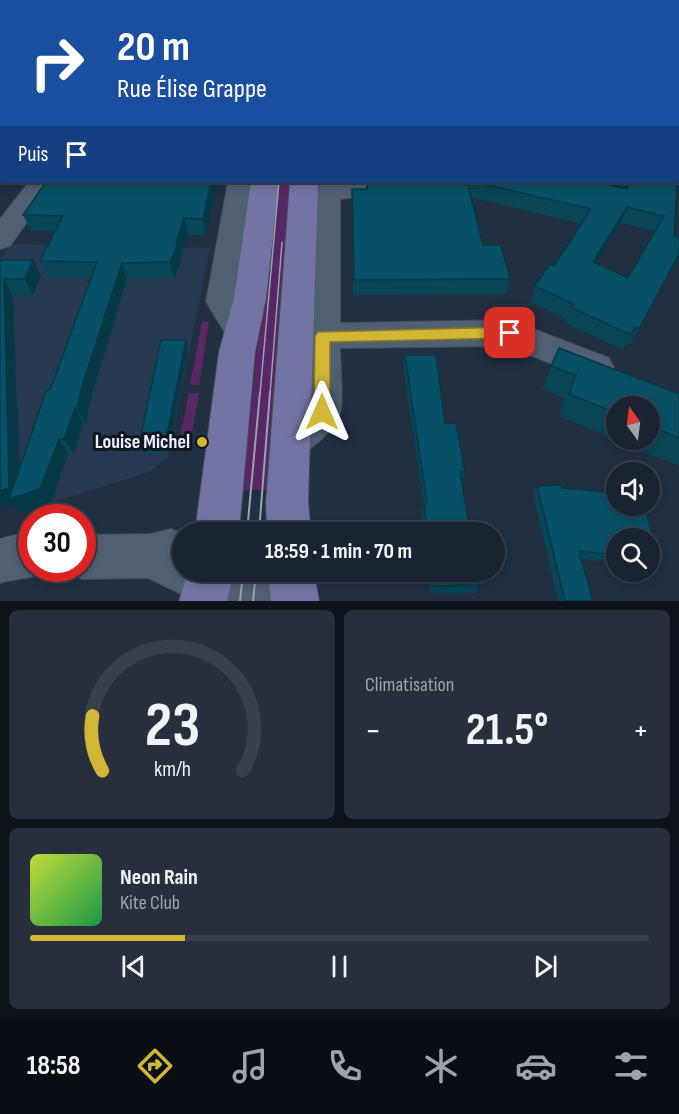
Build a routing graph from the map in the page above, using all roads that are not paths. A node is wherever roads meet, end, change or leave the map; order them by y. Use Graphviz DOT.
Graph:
graph roads {
  1 [pos="41,183"];
  2 [pos="241,183"];
  3 [pos="265,183"];
  4 [pos="396,183"];
  5 [pos="319,185"];
  6 [pos="0,239"];
  7 [pos="241,330"];
  8 [pos="323,336"];
  9 [pos="626,380"];
  10 [pos="290,443"];
  11 [pos="218,522"];
  12 [pos="288,522"];
  13 [pos="18,559"];
  14 [pos="96,559"];
  15 [pos="0,561"];
  16 [pos="172,569"];
  17 [pos="259,582"];
  18 [pos="293,587"];
  1 -- 6 [label="street"];
  2 -- 7 [label="street"];
  3 -- 7 [label="main road"];
  4 -- 5 [label="street"];
  5 -- 8 [label="street"];
  5 -- 10 [label="main road"];
  7 -- 11 [label="main road"];
  8 -- 9 [label="street"];
  8 -- 10 [label="street"];
  10 -- 12 [label="main road"];
  13 -- 15 [label="street"];
  14 -- 16 [label="street"];
  17 -- 18 [label="street"];
}
